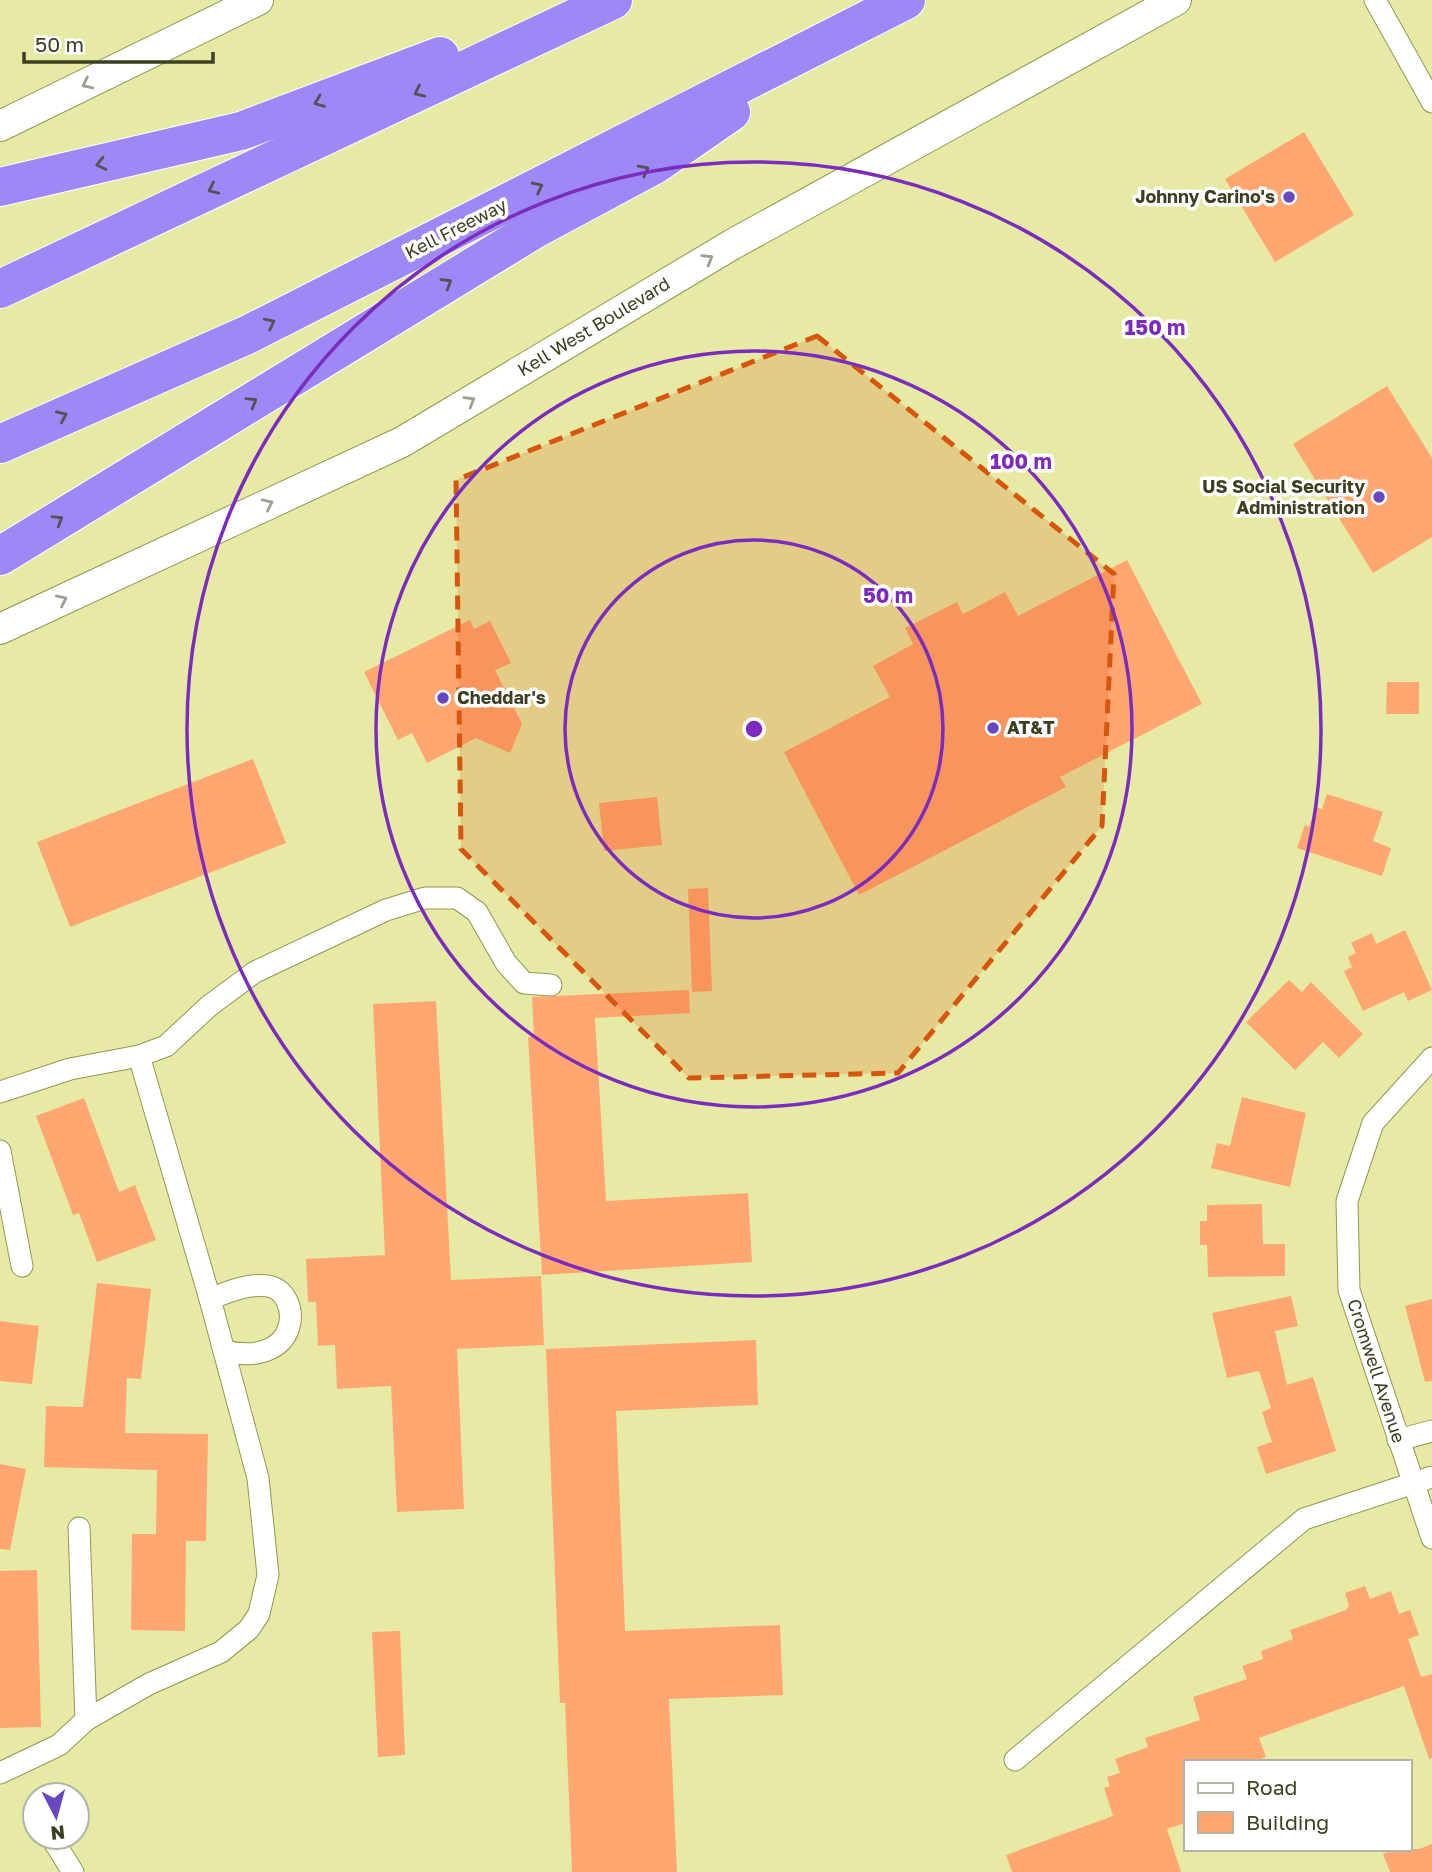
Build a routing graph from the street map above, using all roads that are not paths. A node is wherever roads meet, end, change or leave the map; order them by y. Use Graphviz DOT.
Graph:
graph roads {
  1 [pos="258,0"];
  2 [pos="589,0"];
  3 [pos="614,0"];
  4 [pos="906,0"];
  5 [pos="1176,0"];
  6 [pos="1375,0"];
  7 [pos="846,31"];
  8 [pos="1432,102"];
  9 [pos="0,126"];
  10 [pos="0,187"];
  11 [pos="0,289"];
  12 [pos="0,444"];
  13 [pos="0,556"];
  14 [pos="0,629"];
  15 [pos="551,985"];
  16 [pos="139,1056"];
  17 [pos="1432,1058"];
  18 [pos="0,1092"];
  19 [pos="0,1151"];
  20 [pos="22,1266"];
  21 [pos="211,1299"];
  22 [pos="224,1351"];
  23 [pos="1432,1432"];
  24 [pos="1398,1440"];
  25 [pos="1422,1479"];
  26 [pos="79,1528"];
  27 [pos="1432,1538"];
  28 [pos="86,1720"];
  29 [pos="1015,1760"];
  30 [pos="0,1773"];
  31 [pos="60,1851"];
  32 [pos="73,1872"];
  1 -- 9 [label="main road, one-way"];
  2 -- 10 [label="highway, one-way"];
  3 -- 11 [label="highway, one-way"];
  4 -- 7 [label="highway, Kell Freeway"];
  14 -- 5 [label="main road, Kell West Boulevard, one-way"];
  6 -- 8 [label="street"];
  12 -- 7 [label="highway, Kell Freeway, one-way"];
  13 -- 7 [label="highway, one-way"];
  15 -- 16 [label="street"];
  16 -- 18 [label="street"];
  16 -- 21 [label="street"];
  17 -- 24 [label="street, Cromwell Avenue"];
  19 -- 20 [label="street"];
  21 -- 22 [label="street"];
  21 -- 22 [label="street"];
  22 -- 28 [label="street"];
  23 -- 24 [label="street"];
  24 -- 25 [label="street, Cromwell Avenue"];
  25 -- 27 [label="street, Cromwell Avenue"];
  25 -- 29 [label="street"];
  26 -- 28 [label="street"];
  28 -- 30 [label="street"];
  31 -- 32 [label="street"];
}
